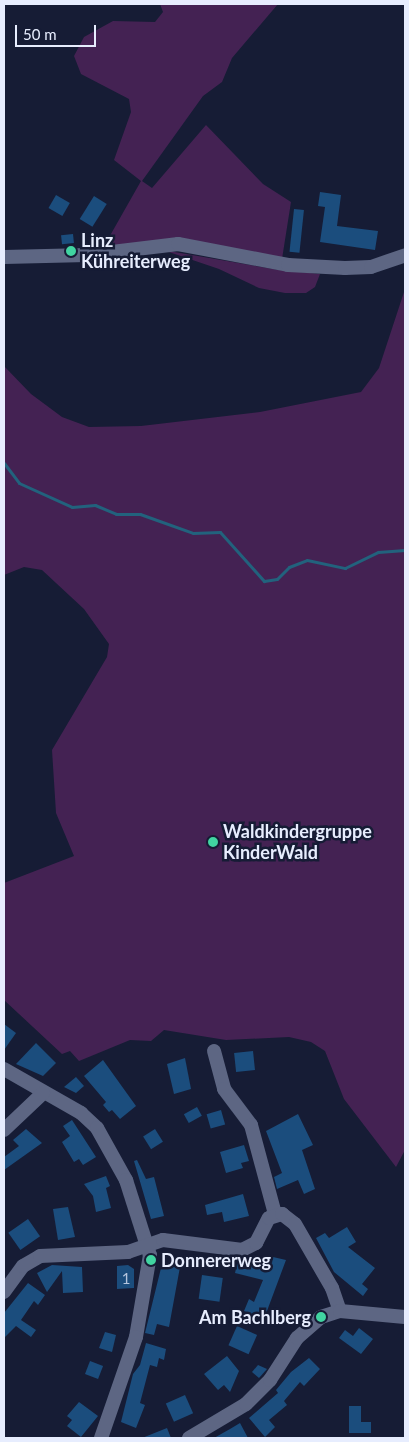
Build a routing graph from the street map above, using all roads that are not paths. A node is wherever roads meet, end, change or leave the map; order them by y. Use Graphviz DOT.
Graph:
graph roads {
  1 [pos="405,255"];
  2 [pos="4,257"];
  3 [pos="214,1051"];
  4 [pos="4,1069"];
  5 [pos="42,1092"];
  6 [pos="4,1130"];
  7 [pos="275,1214"];
  8 [pos="146,1244"];
  9 [pos="4,1292"];
  10 [pos="340,1311"];
  11 [pos="405,1317"];
  12 [pos="101,1438"];
  13 [pos="189,1438"];
  1 -- 2 [label="street"];
  3 -- 7 [label="street"];
  4 -- 5 [label="street"];
  5 -- 6 [label="street"];
  5 -- 8 [label="street"];
  7 -- 8 [label="street"];
  7 -- 10 [label="street"];
  8 -- 9 [label="street"];
  8 -- 12 [label="street"];
  10 -- 11 [label="street"];
  10 -- 13 [label="street"];
}
